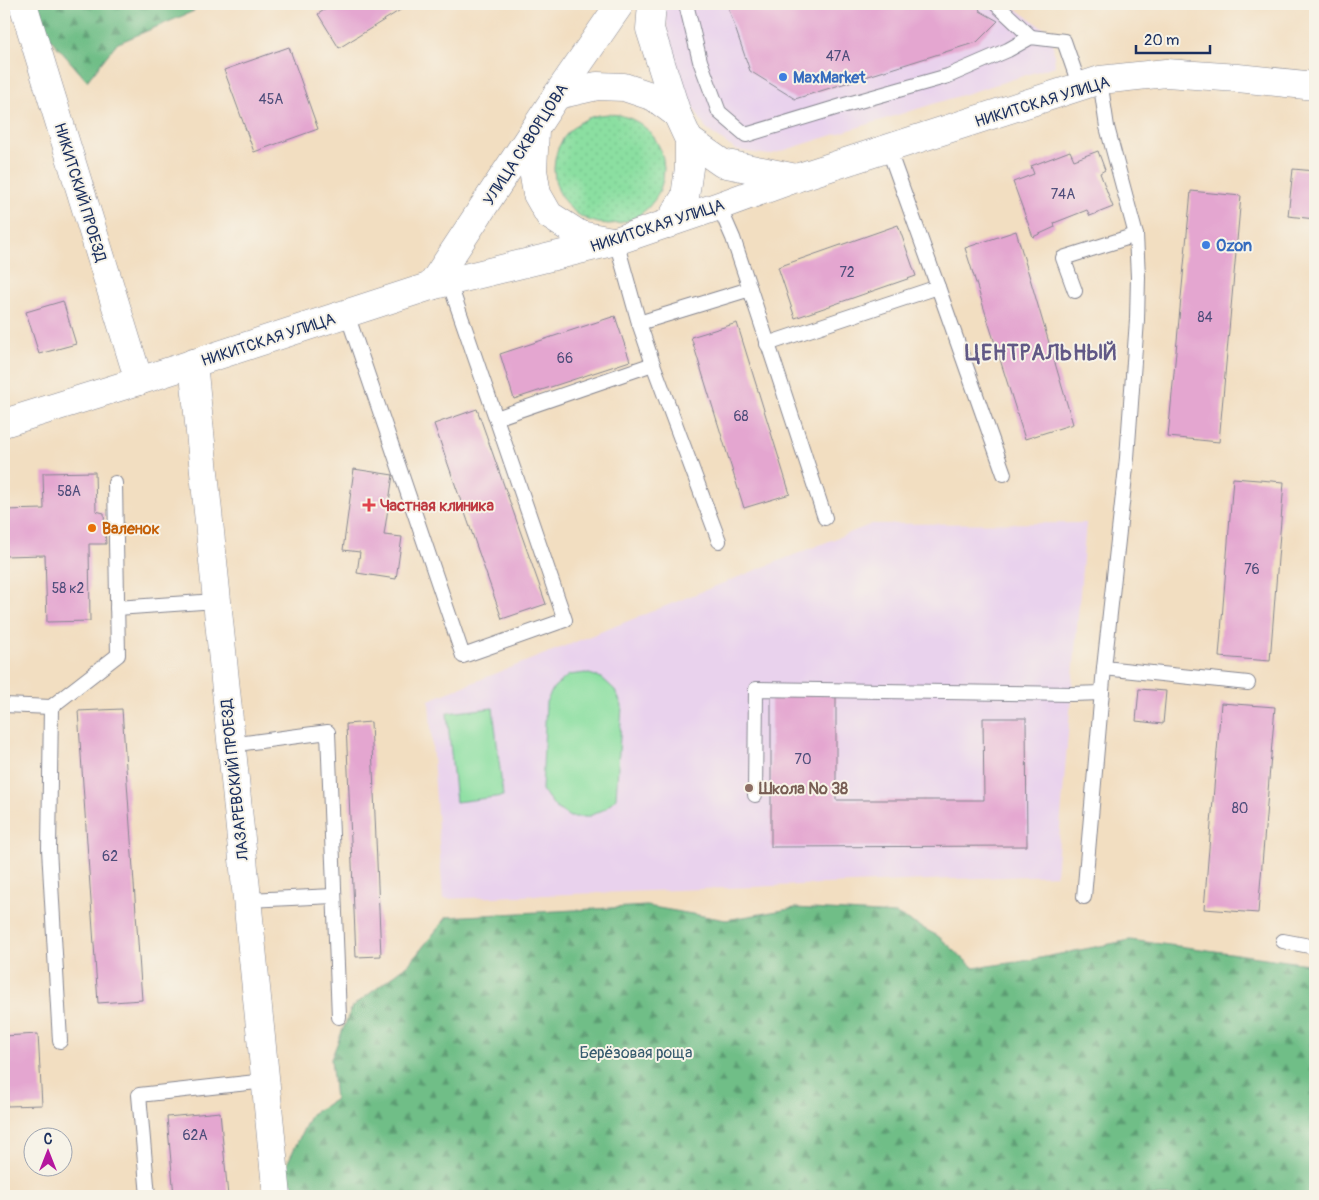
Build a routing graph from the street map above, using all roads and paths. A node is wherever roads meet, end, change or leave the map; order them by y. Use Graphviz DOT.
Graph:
graph roads {
  1 [pos="22,4"];
  2 [pos="618,4"];
  3 [pos="652,4"];
  4 [pos="686,4"];
  5 [pos="996,4"];
  6 [pos="1031,38"];
  7 [pos="1090,84"];
  8 [pos="1315,86"];
  9 [pos="557,95"];
  10 [pos="677,114"];
  11 [pos="534,130"];
  12 [pos="689,140"];
  13 [pos="888,148"];
  14 [pos="796,178"];
  15 [pos="719,206"];
  16 [pos="668,224"];
  17 [pos="1136,235"];
  18 [pos="616,241"];
  19 [pos="440,284"];
  20 [pos="938,287"];
  21 [pos="750,289"];
  22 [pos="1075,291"];
  23 [pos="347,314"];
  24 [pos="639,323"];
  25 [pos="767,344"];
  26 [pos="193,364"];
  27 [pos="653,364"];
  28 [pos="139,381"];
  29 [pos="496,418"];
  30 [pos="4,423"];
  31 [pos="1004,474"];
  32 [pos="114,483"];
  33 [pos="825,518"];
  34 [pos="719,541"];
  35 [pos="216,601"];
  36 [pos="117,608"];
  37 [pos="1104,668"];
  38 [pos="1248,683"];
  39 [pos="1102,693"];
  40 [pos="4,705"];
  41 [pos="51,707"];
  42 [pos="230,744"];
  43 [pos="755,795"];
  44 [pos="334,896"];
  45 [pos="1084,897"];
  46 [pos="246,900"];
  47 [pos="1283,941"];
  48 [pos="1315,947"];
  49 [pos="339,1017"];
  50 [pos="60,1042"];
  51 [pos="265,1081"];
  52 [pos="148,1196"];
  53 [pos="277,1196"];
  1 -- 28 [label="street, НИКИТСКИЙ ПРОЕЗД"];
  2 -- 9 [label="street, УЛИЦА СКВОРЦОВА"];
  3 -- 10 [label="street"];
  4 -- 6 [label="lane"];
  5 -- 6 [label="lane"];
  6 -- 7 [label="lane"];
  7 -- 8 [label="street, НИКИТСКАЯ УЛИЦА"];
  7 -- 13 [label="street, НИКИТСКАЯ УЛИЦА"];
  7 -- 17 [label="lane"];
  9 -- 10 [label="street"];
  9 -- 11 [label="street, УЛИЦА СКВОРЦОВА"];
  10 -- 12 [label="street"];
  11 -- 18 [label="street"];
  11 -- 19 [label="street, УЛИЦА СКВОРЦОВА"];
  12 -- 14 [label="street"];
  12 -- 16 [label="street"];
  13 -- 14 [label="street, НИКИТСКАЯ УЛИЦА"];
  13 -- 20 [label="lane"];
  14 -- 15 [label="street, НИКИТСКАЯ УЛИЦА"];
  15 -- 16 [label="street, НИКИТСКАЯ УЛИЦА"];
  15 -- 21 [label="lane"];
  16 -- 18 [label="street, НИКИТСКАЯ УЛИЦА"];
  17 -- 22 [label="lane"];
  17 -- 37 [label="lane"];
  18 -- 19 [label="street, НИКИТСКАЯ УЛИЦА"];
  18 -- 24 [label="lane"];
  19 -- 23 [label="street, НИКИТСКАЯ УЛИЦА"];
  19 -- 29 [label="lane"];
  20 -- 25 [label="lane"];
  20 -- 31 [label="lane"];
  21 -- 24 [label="lane"];
  21 -- 25 [label="lane"];
  23 -- 26 [label="street, НИКИТСКАЯ УЛИЦА"];
  23 -- 29 [label="lane"];
  24 -- 27 [label="lane"];
  25 -- 33 [label="lane"];
  26 -- 28 [label="street, НИКИТСКАЯ УЛИЦА"];
  26 -- 35 [label="street, ЛАЗАРЕВСКИЙ ПРОЕЗД"];
  27 -- 29 [label="lane"];
  27 -- 34 [label="lane"];
  28 -- 30 [label="street, НИКИТСКАЯ УЛИЦА"];
  32 -- 36 [label="lane"];
  35 -- 36 [label="lane"];
  35 -- 42 [label="street, ЛАЗАРЕВСКИЙ ПРОЕЗД"];
  36 -- 41 [label="lane"];
  37 -- 38 [label="lane"];
  37 -- 39 [label="lane"];
  39 -- 43 [label="lane"];
  39 -- 45 [label="lane"];
  40 -- 41 [label="lane"];
  41 -- 50 [label="lane"];
  42 -- 44 [label="lane"];
  42 -- 46 [label="street, ЛАЗАРЕВСКИЙ ПРОЕЗД"];
  44 -- 46 [label="lane"];
  44 -- 49 [label="lane"];
  46 -- 51 [label="street, ЛАЗАРЕВСКИЙ ПРОЕЗД"];
  47 -- 48 [label="lane"];
  51 -- 52 [label="lane"];
  51 -- 53 [label="street, ЛАЗАРЕВСКИЙ ПРОЕЗД"];
}
